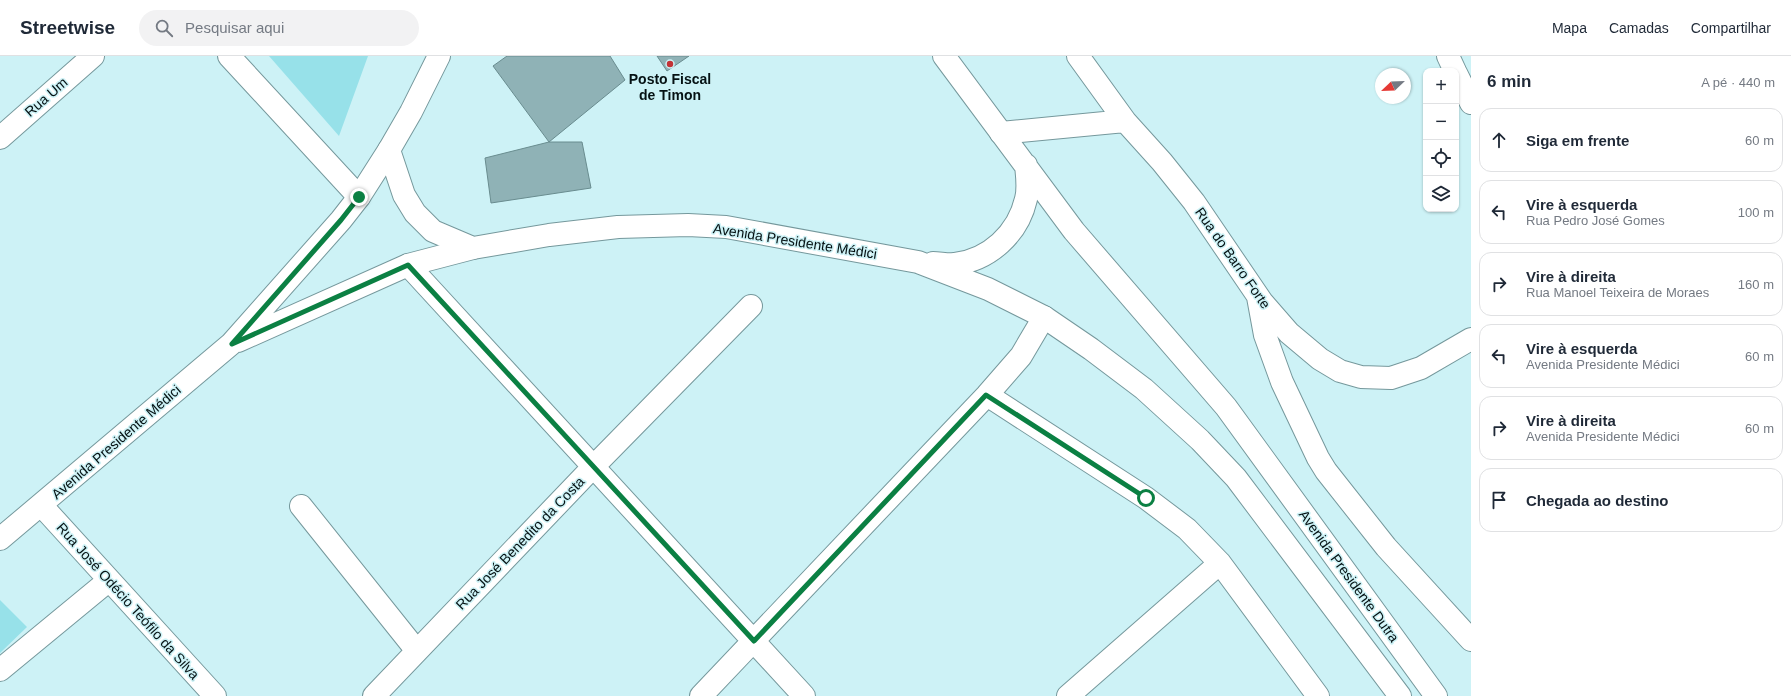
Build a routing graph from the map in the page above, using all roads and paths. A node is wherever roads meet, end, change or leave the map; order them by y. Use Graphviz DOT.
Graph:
graph roads {
  1 [pos="93,56"];
  2 [pos="229,56"];
  3 [pos="439,56"];
  4 [pos="944,56"];
  5 [pos="1078,56"];
  6 [pos="1448,56"];
  7 [pos="1454,68"];
  8 [pos="1459,78"];
  9 [pos="1471,103"];
  10 [pos="1125,121"];
  11 [pos="1002,133"];
  12 [pos="0,138"];
  13 [pos="389,150"];
  14 [pos="1026,165"];
  15 [pos="359,197"];
  16 [pos="474,248"];
  17 [pos="918,262"];
  18 [pos="408,265"];
  19 [pos="1257,294"];
  20 [pos="751,306"];
  21 [pos="1044,317"];
  22 [pos="1471,339"];
  23 [pos="232,344"];
  24 [pos="986,395"];
  25 [pos="593,467"];
  26 [pos="42,506"];
  27 [pos="301,506"];
  28 [pos="0,539"];
  29 [pos="1220,563"];
  30 [pos="108,581"];
  31 [pos="1471,640"];
  32 [pos="754,641"];
  33 [pos="417,651"];
  34 [pos="0,670"];
  35 [pos="1421,676"];
  36 [pos="1399,695"];
  37 [pos="215,696"];
  38 [pos="374,696"];
  39 [pos="701,696"];
  40 [pos="804,696"];
  41 [pos="1068,696"];
  42 [pos="1318,696"];
  43 [pos="1436,696"];
  44 [pos="1447,696"];
  1 -- 12 [label="main road, Rua Um"];
  2 -- 15 [label="main road"];
  3 -- 13 [label="main road, Avenida Presidente Médici"];
  4 -- 11 [label="main road, Avenida Presidente Dutra"];
  5 -- 10 [label="main road, Rua do Barro Forte"];
  6 -- 7 [label="main road"];
  8 -- 9 [label="main road"];
  10 -- 11 [label="main road"];
  10 -- 19 [label="main road, Rua do Barro Forte"];
  11 -- 14 [label="main road, Avenida Presidente Dutra"];
  13 -- 15 [label="main road, Avenida Presidente Médici"];
  13 -- 16 [label="main road"];
  14 -- 17 [label="main road"];
  14 -- 35 [label="main road, Avenida Presidente Dutra"];
  15 -- 23 [label="main road, Avenida Presidente Médici"];
  16 -- 17 [label="main road, Avenida Presidente Médici"];
  16 -- 18 [label="main road, Avenida Presidente Médici"];
  17 -- 21 [label="main road, Avenida Presidente Médici"];
  18 -- 23 [label="main road, Avenida Presidente Médici"];
  18 -- 25 [label="main road"];
  19 -- 22 [label="main road, Rua do Barro Forte"];
  19 -- 31 [label="main road"];
  20 -- 25 [label="main road, Rua José Benedito da Costa"];
  21 -- 24 [label="main road"];
  21 -- 36 [label="main road, Avenida Presidente Médici"];
  23 -- 26 [label="main road, Avenida Presidente Médici"];
  24 -- 29 [label="main road"];
  24 -- 32 [label="main road"];
  25 -- 32 [label="main road"];
  25 -- 33 [label="main road, Rua José Benedito da Costa"];
  26 -- 28 [label="main road, Avenida Presidente Médici"];
  26 -- 30 [label="main road, Rua José Odécio Teófilo da Silva"];
  27 -- 33 [label="main road"];
  29 -- 41 [label="main road"];
  29 -- 42 [label="main road"];
  30 -- 34 [label="main road"];
  30 -- 37 [label="main road, Rua José Odécio Teófilo da Silva"];
  32 -- 39 [label="main road"];
  32 -- 40 [label="main road"];
  33 -- 38 [label="main road, Rua José Benedito da Costa"];
  35 -- 43 [label="main road, Avenida Presidente Dutra"];
  35 -- 44 [label="main road"];
}
